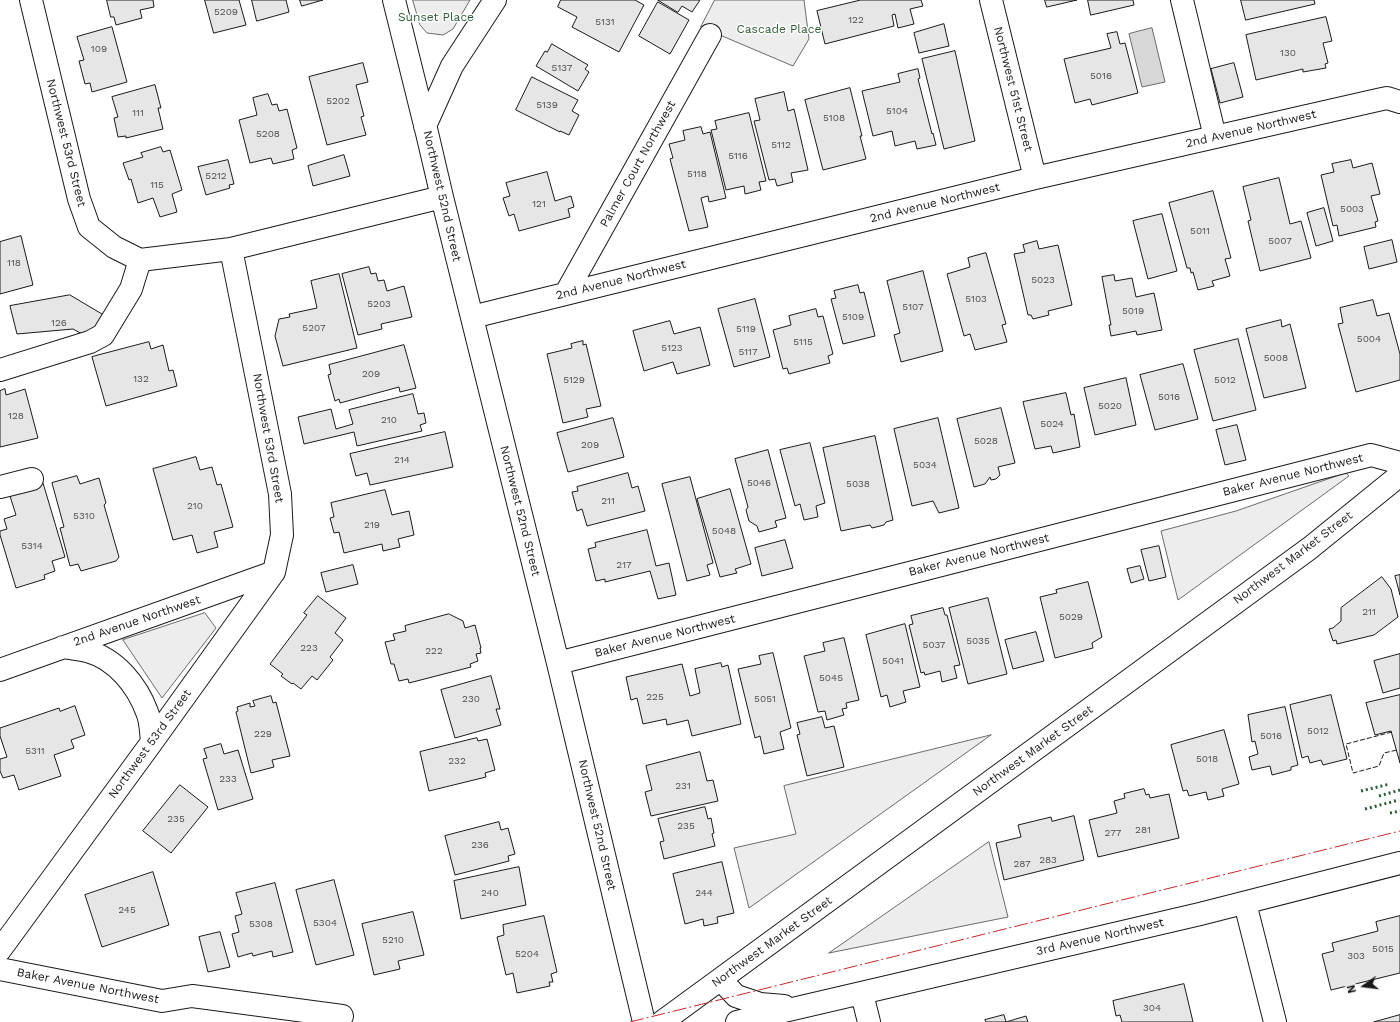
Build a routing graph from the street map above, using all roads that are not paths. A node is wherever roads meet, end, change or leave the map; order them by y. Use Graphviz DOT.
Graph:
graph roads {
  1 [pos="31,0"];
  2 [pos="394,0"];
  3 [pos="495,0"];
  4 [pos="991,0"];
  5 [pos="1182,0"];
  6 [pos="710,35"];
  7 [pos="1400,102"];
  8 [pos="425,126"];
  9 [pos="1215,137"];
  10 [pos="1035,178"];
  11 [pos="442,198"];
  12 [pos="231,250"];
  13 [pos="140,260"];
  14 [pos="566,293"];
  15 [pos="472,317"];
  16 [pos="0,370"];
  17 [pos="1400,463"];
  18 [pos="1400,475"];
  19 [pos="32,479"];
  20 [pos="0,487"];
  21 [pos="274,572"];
  22 [pos="63,647"];
  23 [pos="558,663"];
  24 [pos="0,670"];
  25 [pos="152,742"];
  26 [pos="1400,864"];
  27 [pos="1245,903"];
  28 [pos="0,950"];
  29 [pos="0,969"];
  30 [pos="721,980"];
  31 [pos="862,994"];
  32 [pos="799,1008"];
  33 [pos="342,1016"];
  34 [pos="644,1022"];
  35 [pos="662,1022"];
  36 [pos="737,1022"];
  37 [pos="869,1022"];
  38 [pos="1275,1022"];
  1 -- 13 [label="street, Northwest 53rd Street"];
  2 -- 8 [label="street, Northwest 52nd Street"];
  3 -- 8 [label="street"];
  4 -- 10 [label="street, Northwest 51st Street"];
  5 -- 9 [label="street"];
  6 -- 14 [label="street, Palmer Court Northwest"];
  7 -- 9 [label="street, 2nd Avenue Northwest"];
  8 -- 11 [label="street, Northwest 52nd Street"];
  9 -- 10 [label="street, 2nd Avenue Northwest"];
  10 -- 14 [label="street, 2nd Avenue Northwest"];
  11 -- 12 [label="street"];
  11 -- 15 [label="street, Northwest 52nd Street"];
  12 -- 13 [label="street"];
  12 -- 21 [label="street, Northwest 53rd Street"];
  13 -- 16 [label="street"];
  14 -- 15 [label="street, 2nd Avenue Northwest"];
  15 -- 23 [label="street, Northwest 52nd Street"];
  17 -- 23 [label="street, Baker Avenue Northwest"];
  18 -- 30 [label="street, Northwest Market Street"];
  19 -- 20 [label="street"];
  21 -- 22 [label="street, 2nd Avenue Northwest"];
  21 -- 25 [label="street, Northwest 53rd Street"];
  22 -- 24 [label="street, 2nd Avenue Northwest"];
  22 -- 25 [label="street"];
  23 -- 34 [label="street, Northwest 52nd Street"];
  25 -- 28 [label="street, Northwest 53rd Street"];
  26 -- 27 [label="street, 3rd Avenue Northwest"];
  27 -- 31 [label="street, 3rd Avenue Northwest"];
  27 -- 38 [label="street"];
  29 -- 33 [label="street, Baker Avenue Northwest"];
  30 -- 32 [label="street, 3rd Avenue Northwest"];
  30 -- 35 [label="street, Northwest Market Street"];
  31 -- 32 [label="street, 3rd Avenue Northwest"];
  31 -- 37 [label="street"];
  32 -- 36 [label="street, 3rd Avenue Northwest"];
}
